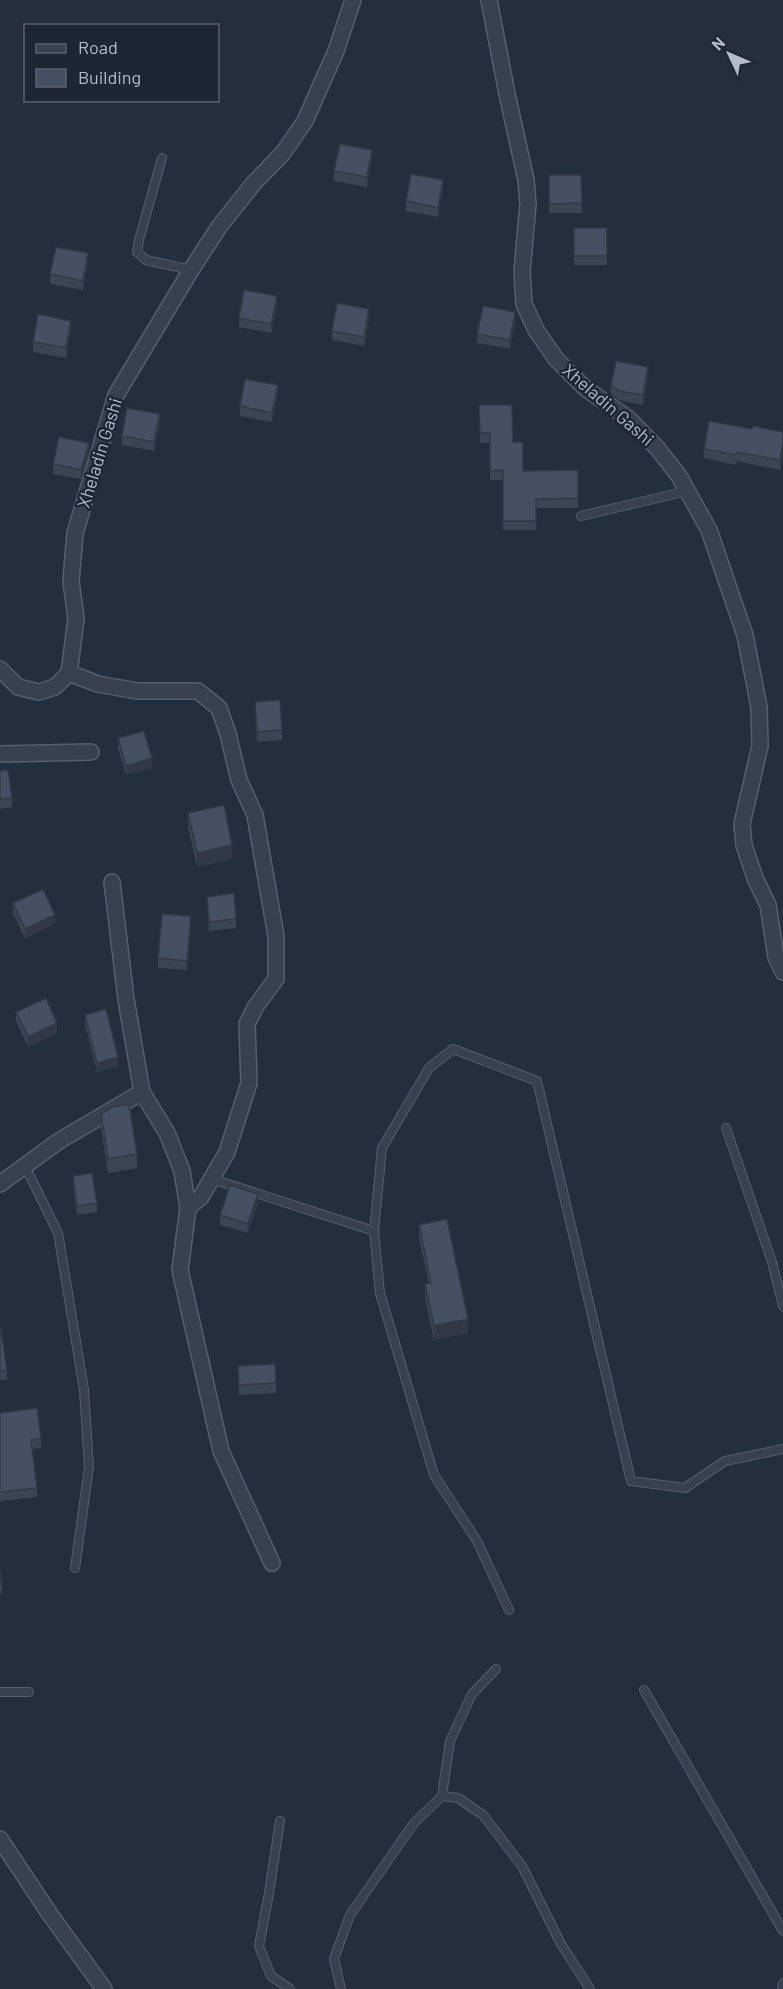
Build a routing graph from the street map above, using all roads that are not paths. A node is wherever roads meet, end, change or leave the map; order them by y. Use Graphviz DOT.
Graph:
graph roads {
  1 [pos="352,0"];
  2 [pos="489,0"];
  3 [pos="162,158"];
  4 [pos="191,270"];
  5 [pos="688,491"];
  6 [pos="581,516"];
  7 [pos="0,669"];
  8 [pos="69,673"];
  9 [pos="91,752"];
  10 [pos="0,754"];
  11 [pos="112,882"];
  12 [pos="783,972"];
  13 [pos="142,1092"];
  14 [pos="726,1128"];
  15 [pos="25,1166"];
  16 [pos="212,1179"];
  17 [pos="0,1184"];
  18 [pos="188,1208"];
  19 [pos="374,1230"];
  20 [pos="783,1306"];
  21 [pos="783,1449"];
  22 [pos="272,1563"];
  23 [pos="75,1568"];
  24 [pos="509,1610"];
  25 [pos="496,1669"];
  26 [pos="644,1690"];
  27 [pos="0,1692"];
  28 [pos="29,1692"];
  29 [pos="442,1796"];
  30 [pos="279,1821"];
  31 [pos="0,1839"];
  32 [pos="783,1931"];
  33 [pos="783,1983"];
  34 [pos="105,1989"];
  35 [pos="290,1989"];
  36 [pos="341,1989"];
  37 [pos="590,1989"];
  38 [pos="782,1989"];
  1 -- 4 [label="street, Xheladin Gashi"];
  2 -- 5 [label="street, Xheladin Gashi"];
  3 -- 4 [label="lane"];
  4 -- 8 [label="street, Xheladin Gashi"];
  5 -- 6 [label="lane"];
  5 -- 12 [label="street, Xheladin Gashi"];
  7 -- 8 [label="street"];
  8 -- 16 [label="street"];
  9 -- 10 [label="street"];
  11 -- 13 [label="street"];
  13 -- 15 [label="street"];
  13 -- 18 [label="street"];
  14 -- 20 [label="lane"];
  15 -- 17 [label="street"];
  15 -- 23 [label="lane"];
  16 -- 18 [label="street"];
  16 -- 19 [label="lane"];
  18 -- 22 [label="street"];
  19 -- 21 [label="lane"];
  19 -- 24 [label="lane"];
  25 -- 29 [label="lane"];
  26 -- 32 [label="lane"];
  27 -- 28 [label="lane"];
  29 -- 36 [label="lane"];
  29 -- 37 [label="lane"];
  30 -- 35 [label="lane"];
  31 -- 34 [label="street"];
  33 -- 38 [label="lane"];
}
